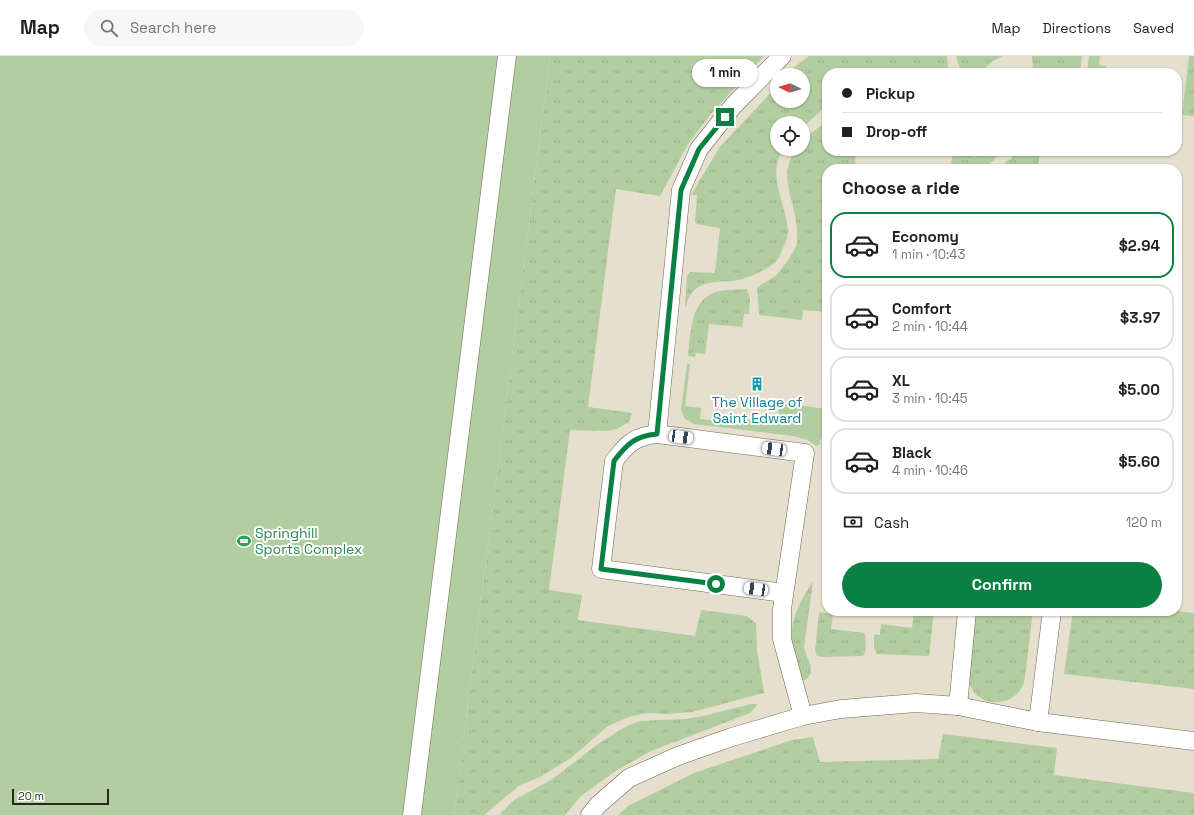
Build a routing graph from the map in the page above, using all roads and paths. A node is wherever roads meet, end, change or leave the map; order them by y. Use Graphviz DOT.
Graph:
graph roads {
  1 [pos="507,56"];
  2 [pos="782,56"];
  3 [pos="657,434"];
  4 [pos="784,593"];
  5 [pos="967,616"];
  6 [pos="1051,616"];
  7 [pos="958,706"];
  8 [pos="803,716"];
  9 [pos="1038,722"];
  10 [pos="1194,741"];
  11 [pos="412,815"];
  12 [pos="590,815"];
  1 -- 11 [label="lane"];
  2 -- 3 [label="lane"];
  3 -- 4 [label="lane"];
  3 -- 4 [label="lane"];
  4 -- 8 [label="lane"];
  5 -- 7 [label="lane"];
  6 -- 9 [label="lane"];
  7 -- 8 [label="lane"];
  7 -- 9 [label="lane"];
  8 -- 12 [label="lane"];
  9 -- 10 [label="lane"];
}
